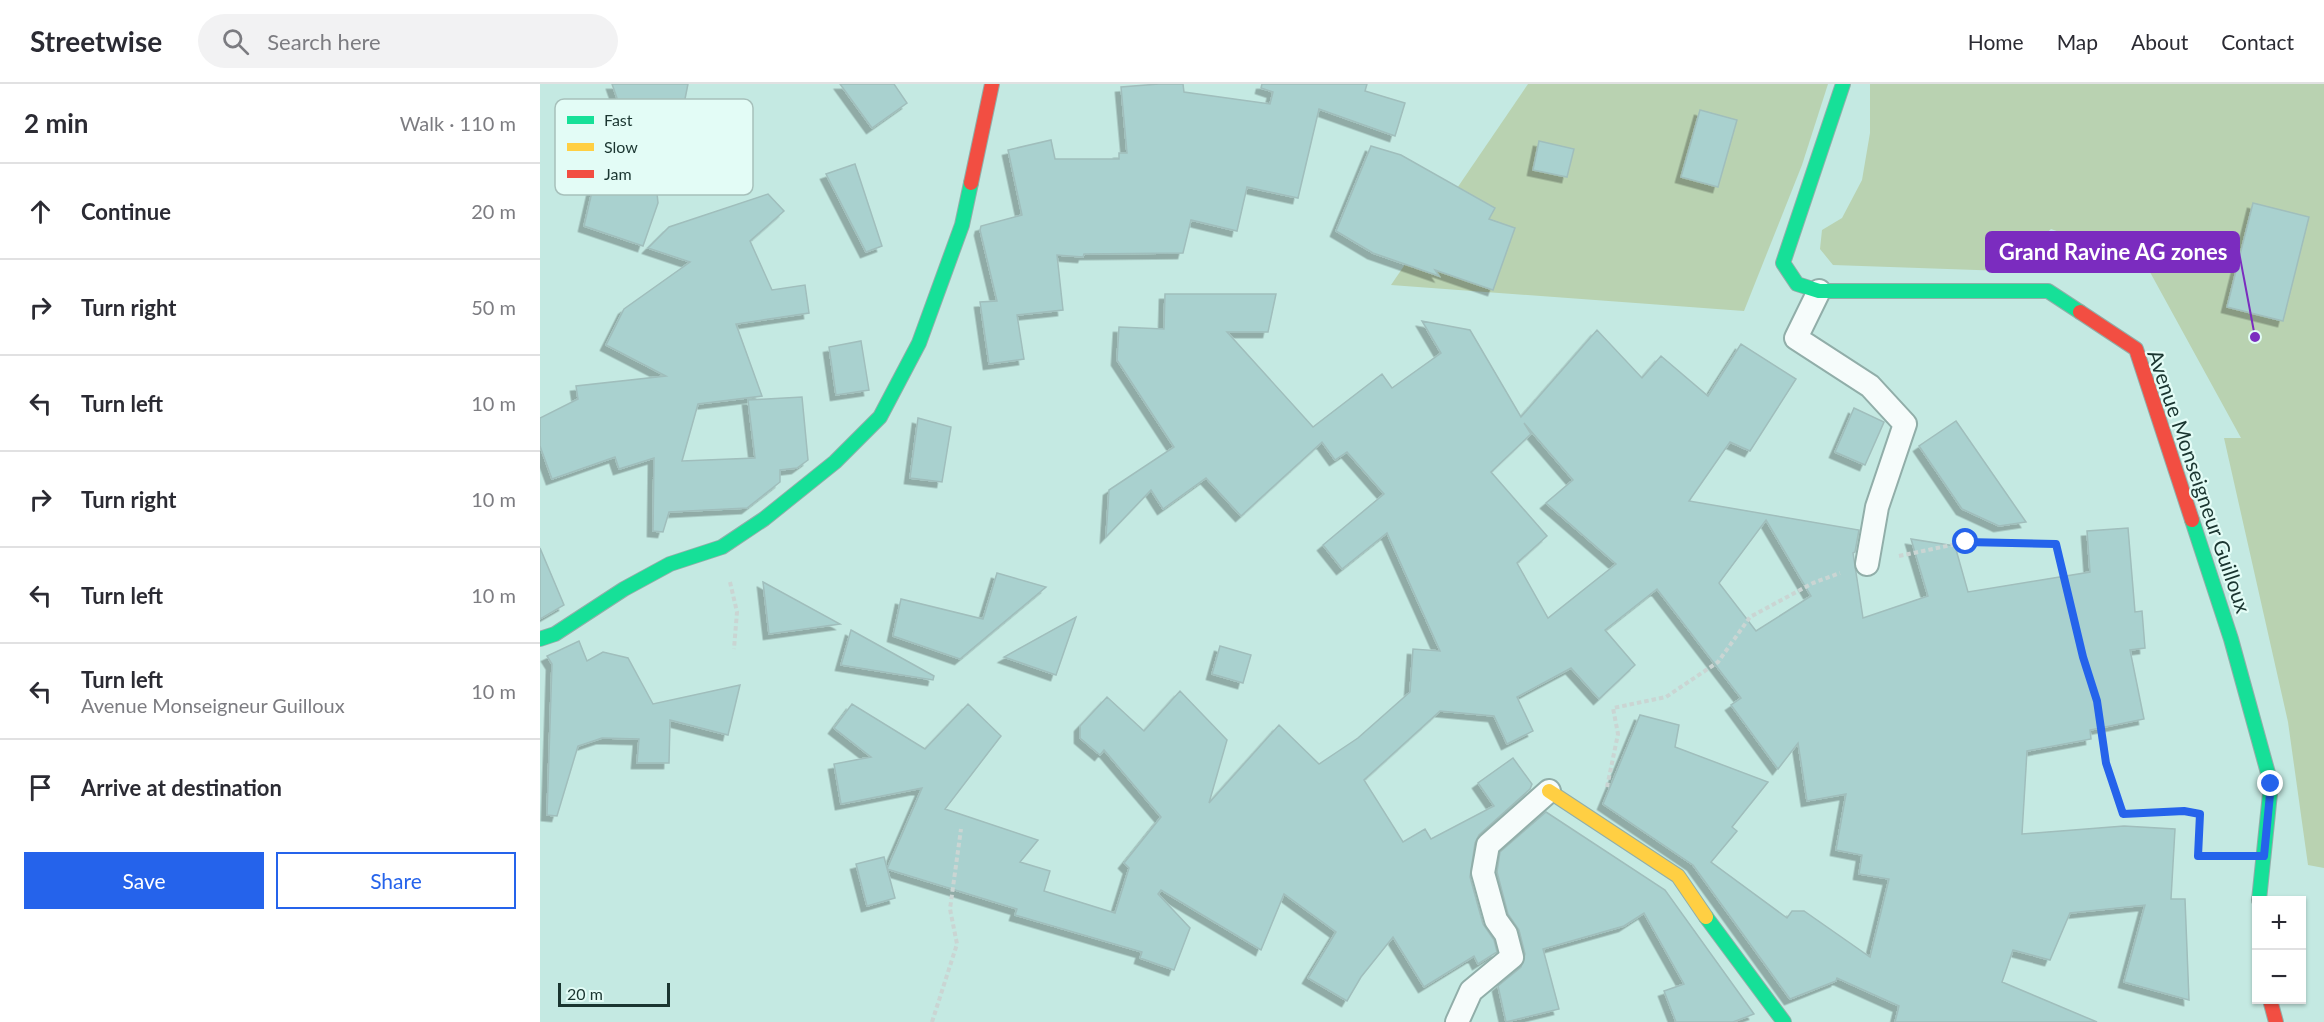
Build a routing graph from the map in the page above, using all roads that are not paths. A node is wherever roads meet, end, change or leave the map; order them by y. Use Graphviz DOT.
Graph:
graph roads {
  1 [pos="992,84"];
  2 [pos="1843,84"];
  3 [pos="1819,291"];
  4 [pos="1867,564"];
  5 [pos="540,639"];
  6 [pos="1549,790"];
  7 [pos="2259,896"];
  8 [pos="2271,1004"];
  9 [pos="1457,1022"];
  10 [pos="1784,1022"];
  11 [pos="2276,1022"];
  1 -- 5 [label="street"];
  2 -- 3 [label="street, Avenue Monseigneur Guilloux"];
  3 -- 4 [label="lane"];
  3 -- 7 [label="street, Avenue Monseigneur Guilloux"];
  6 -- 9 [label="lane"];
  6 -- 10 [label="street"];
  8 -- 11 [label="street"];
}
